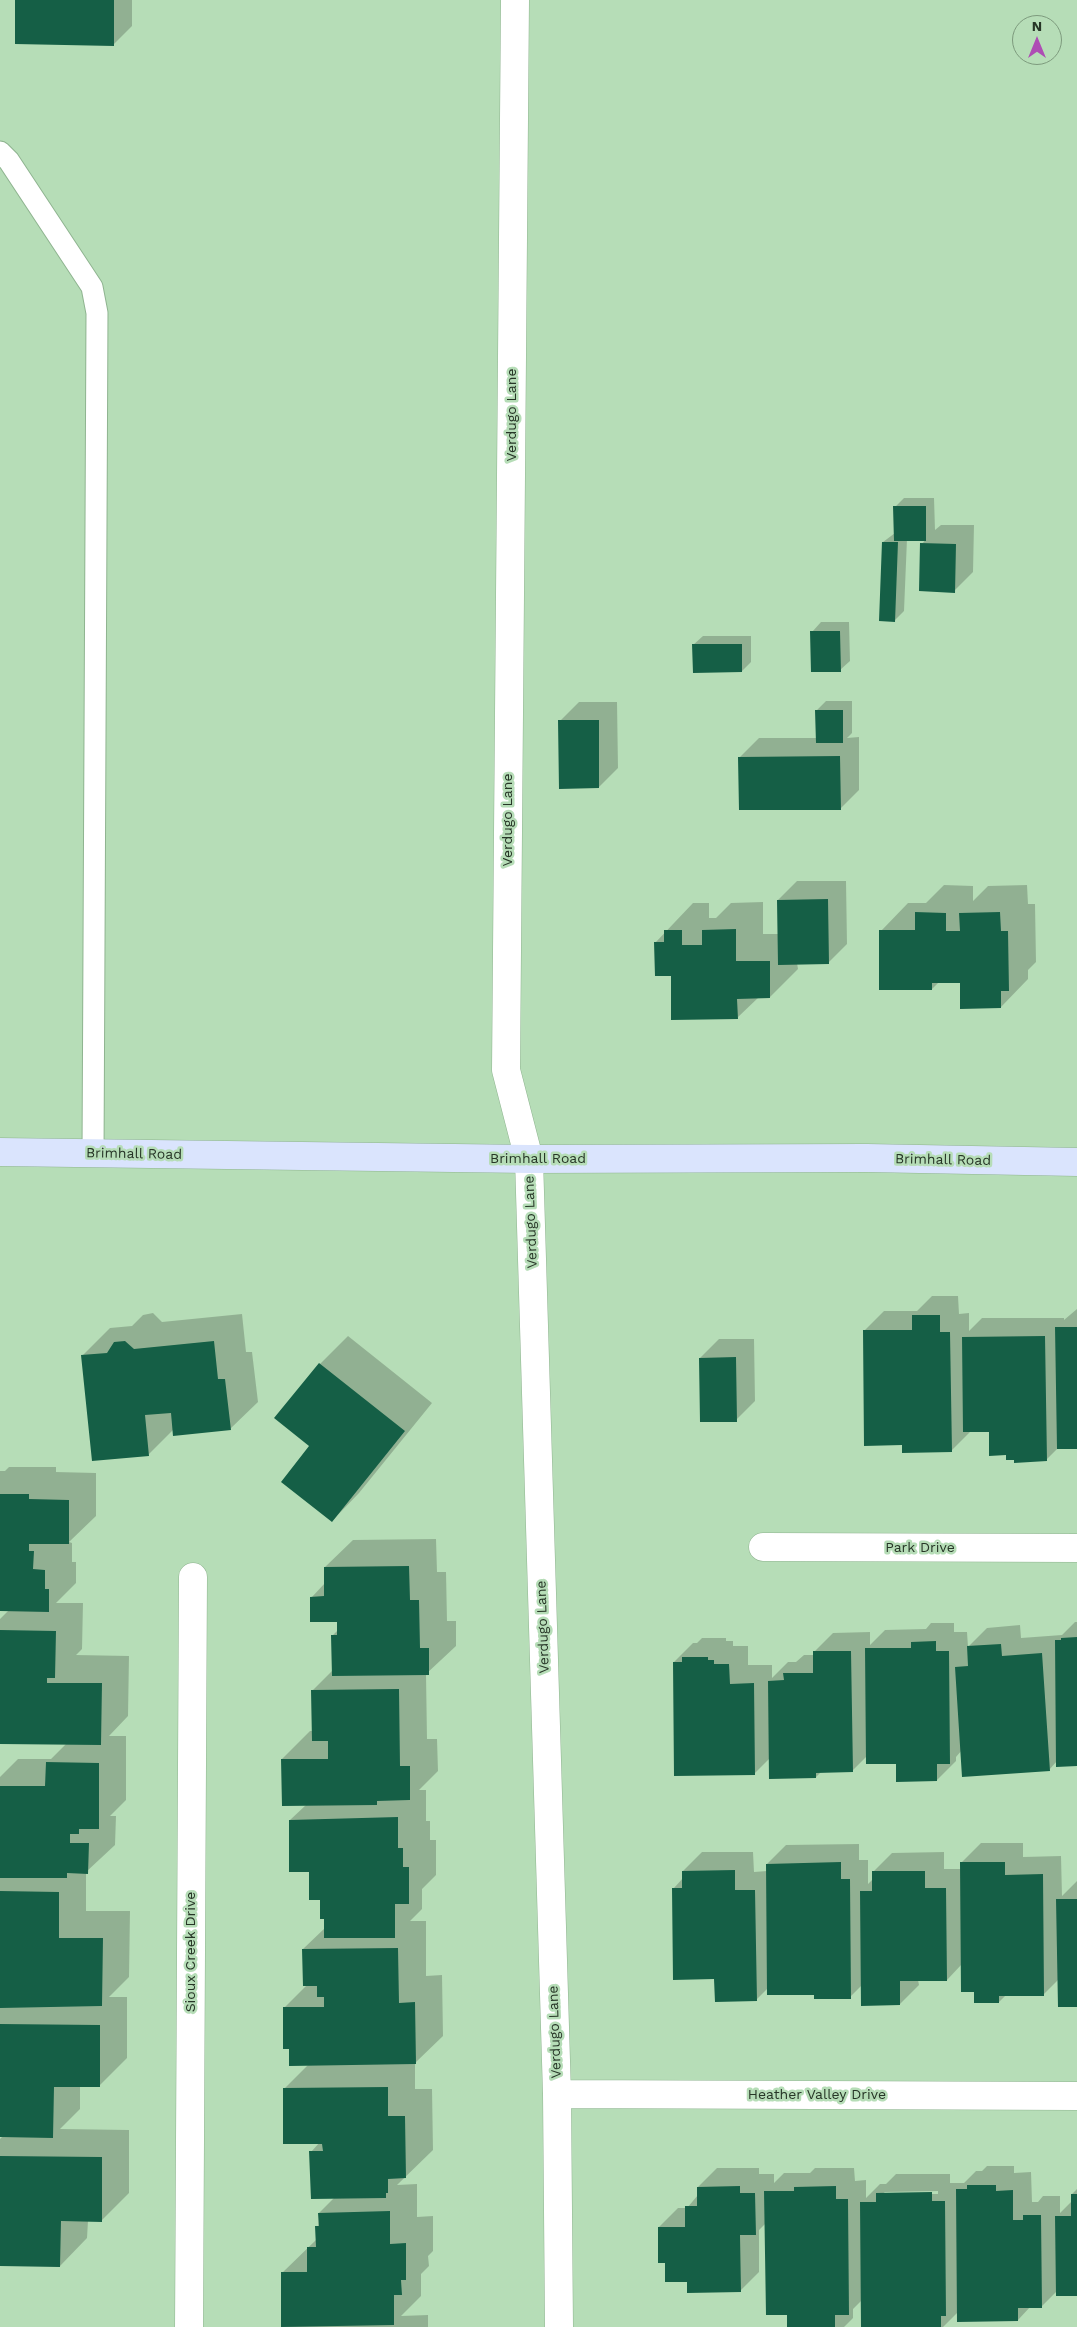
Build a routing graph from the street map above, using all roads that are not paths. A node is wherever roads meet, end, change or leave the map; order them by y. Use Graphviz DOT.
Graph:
graph roads {
  1 [pos="515,0"];
  2 [pos="0,152"];
  3 [pos="0,1152"];
  4 [pos="94,1154"];
  5 [pos="529,1159"];
  6 [pos="1077,1162"];
  7 [pos="763,1547"];
  8 [pos="1077,1548"];
  9 [pos="193,1577"];
  10 [pos="557,2094"];
  11 [pos="1077,2096"];
  12 [pos="190,2327"];
  13 [pos="559,2327"];
  1 -- 5 [label="street, Verdugo Lane"];
  2 -- 4 [label="lane"];
  3 -- 4 [label="street, Brimhall Road"];
  4 -- 5 [label="street, Brimhall Road"];
  5 -- 6 [label="street, Brimhall Road"];
  5 -- 10 [label="street, Verdugo Lane"];
  7 -- 8 [label="street, Park Drive"];
  9 -- 12 [label="street, Sioux Creek Drive"];
  10 -- 11 [label="street, Heather Valley Drive"];
  10 -- 13 [label="street, Verdugo Lane"];
}
